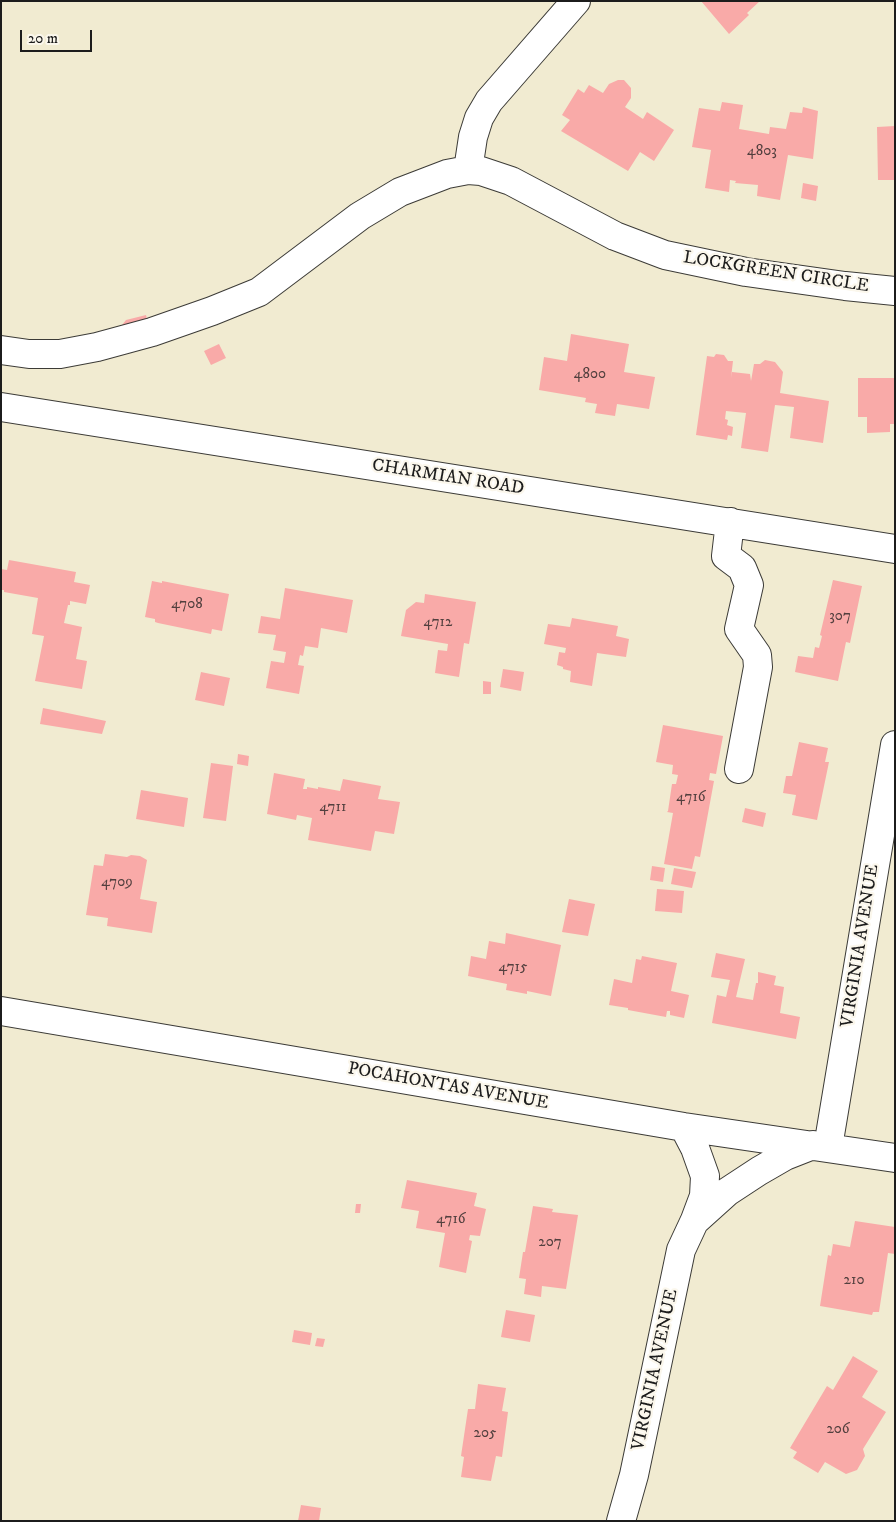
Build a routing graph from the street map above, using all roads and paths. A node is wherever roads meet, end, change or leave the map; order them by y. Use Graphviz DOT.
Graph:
graph roads {
  1 [pos="576,1"];
  2 [pos="468,170"];
  3 [pos="895,291"];
  4 [pos="1,350"];
  5 [pos="1,407"];
  6 [pos="730,522"];
  7 [pos="895,550"];
  8 [pos="895,745"];
  9 [pos="739,769"];
  10 [pos="1,1011"];
  11 [pos="684,1127"];
  12 [pos="821,1146"];
  13 [pos="895,1158"];
  14 [pos="695,1220"];
  15 [pos="621,1521"];
  1 -- 2 [label="street"];
  2 -- 3 [label="street, LOCKGREEN CIRCLE"];
  2 -- 4 [label="street, LOCKGREEN CIRCLE"];
  5 -- 6 [label="street, CHARMIAN ROAD"];
  6 -- 7 [label="street, CHARMIAN ROAD"];
  6 -- 9 [label="street"];
  8 -- 12 [label="street, VIRGINIA AVENUE"];
  10 -- 11 [label="street, POCAHONTAS AVENUE"];
  11 -- 12 [label="street, POCAHONTAS AVENUE"];
  11 -- 14 [label="street, VIRGINIA AVENUE"];
  12 -- 13 [label="street, POCAHONTAS AVENUE"];
  12 -- 14 [label="street, VIRGINIA AVENUE"];
  14 -- 15 [label="street, VIRGINIA AVENUE"];
}
